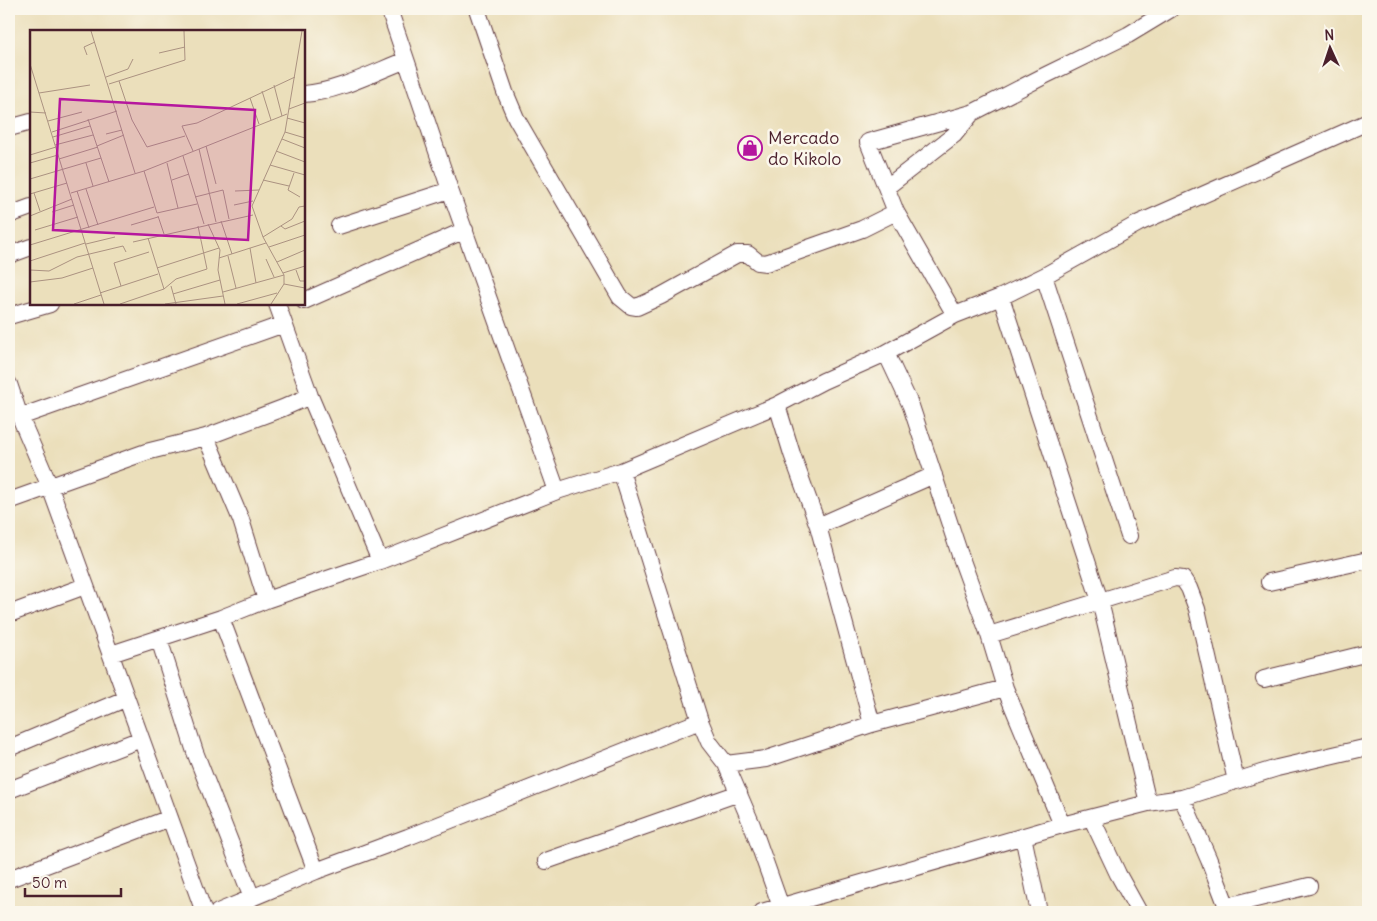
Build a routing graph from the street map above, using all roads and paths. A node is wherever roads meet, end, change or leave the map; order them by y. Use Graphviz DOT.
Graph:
graph roads {
  1 [pos="388,9"];
  2 [pos="477,9"];
  3 [pos="1171,9"];
  4 [pos="406,60"];
  5 [pos="305,94"];
  6 [pos="972,113"];
  7 [pos="30,122"];
  8 [pos="1368,122"];
  9 [pos="9,128"];
  10 [pos="887,187"];
  11 [pos="450,190"];
  12 [pos="30,207"];
  13 [pos="896,212"];
  14 [pos="9,215"];
  15 [pos="339,226"];
  16 [pos="465,230"];
  17 [pos="30,247"];
  18 [pos="9,254"];
  19 [pos="1044,276"];
  20 [pos="1001,297"];
  21 [pos="305,300"];
  22 [pos="47,305"];
  23 [pos="294,305"];
  24 [pos="280,313"];
  25 [pos="954,315"];
  26 [pos="9,316"];
  27 [pos="886,353"];
  28 [pos="9,387"];
  29 [pos="310,396"];
  30 [pos="777,405"];
  31 [pos="20,417"];
  32 [pos="206,437"];
  33 [pos="621,472"];
  34 [pos="934,475"];
  35 [pos="50,487"];
  36 [pos="557,491"];
  37 [pos="9,501"];
  38 [pos="818,526"];
  39 [pos="1129,536"];
  40 [pos="1368,560"];
  41 [pos="380,561"];
  42 [pos="1269,582"];
  43 [pos="85,586"];
  44 [pos="266,600"];
  45 [pos="1100,601"];
  46 [pos="9,614"];
  47 [pos="220,618"];
  48 [pos="989,634"];
  49 [pos="159,639"];
  50 [pos="111,654"];
  51 [pos="1368,654"];
  52 [pos="1264,679"];
  53 [pos="1005,688"];
  54 [pos="125,699"];
  55 [pos="700,721"];
  56 [pos="872,724"];
  57 [pos="141,739"];
  58 [pos="1368,747"];
  59 [pos="9,748"];
  60 [pos="726,764"];
  61 [pos="1236,781"];
  62 [pos="9,790"];
  63 [pos="738,793"];
  64 [pos="1182,798"];
  65 [pos="1148,803"];
  66 [pos="170,818"];
  67 [pos="1092,819"];
  68 [pos="1062,825"];
  69 [pos="1023,836"];
  70 [pos="546,861"];
  71 [pos="316,871"];
  72 [pos="9,879"];
  73 [pos="1309,886"];
  74 [pos="252,898"];
  75 [pos="781,907"];
  76 [pos="1228,909"];
  77 [pos="204,912"];
  78 [pos="218,912"];
  79 [pos="762,912"];
  80 [pos="1039,912"];
  81 [pos="1139,912"];
  1 -- 4 [label="street"];
  2 -- 13 [label="street"];
  3 -- 6 [label="street"];
  4 -- 5 [label="street"];
  4 -- 11 [label="street"];
  6 -- 10 [label="street"];
  6 -- 10 [label="street"];
  7 -- 9 [label="street"];
  8 -- 19 [label="street"];
  10 -- 13 [label="street"];
  11 -- 15 [label="street"];
  11 -- 16 [label="street"];
  12 -- 14 [label="street"];
  13 -- 25 [label="street"];
  16 -- 21 [label="street"];
  16 -- 36 [label="street"];
  17 -- 18 [label="street"];
  19 -- 20 [label="street"];
  19 -- 39 [label="street"];
  20 -- 25 [label="street"];
  20 -- 45 [label="street"];
  22 -- 26 [label="street"];
  23 -- 24 [label="street"];
  24 -- 29 [label="street"];
  24 -- 31 [label="street"];
  25 -- 27 [label="street"];
  27 -- 30 [label="street"];
  27 -- 34 [label="street"];
  28 -- 31 [label="street"];
  29 -- 32 [label="street"];
  29 -- 41 [label="street"];
  30 -- 33 [label="street"];
  30 -- 38 [label="street"];
  31 -- 35 [label="street"];
  32 -- 35 [label="street"];
  32 -- 44 [label="street"];
  33 -- 36 [label="street"];
  33 -- 55 [label="street"];
  34 -- 38 [label="street"];
  34 -- 48 [label="street"];
  35 -- 37 [label="street"];
  35 -- 43 [label="street"];
  36 -- 41 [label="street"];
  38 -- 56 [label="street"];
  40 -- 42 [label="street"];
  41 -- 44 [label="street"];
  43 -- 46 [label="street"];
  43 -- 50 [label="street"];
  44 -- 47 [label="street"];
  45 -- 48 [label="street"];
  45 -- 61 [label="street"];
  45 -- 65 [label="street"];
  47 -- 49 [label="street"];
  47 -- 71 [label="street"];
  48 -- 53 [label="street"];
  49 -- 50 [label="street"];
  49 -- 74 [label="street"];
  50 -- 54 [label="street"];
  51 -- 52 [label="street"];
  53 -- 56 [label="street"];
  53 -- 68 [label="street"];
  54 -- 57 [label="street"];
  54 -- 59 [label="street"];
  55 -- 60 [label="street"];
  55 -- 71 [label="street"];
  56 -- 60 [label="street"];
  57 -- 62 [label="street"];
  57 -- 66 [label="street"];
  58 -- 61 [label="street"];
  60 -- 63 [label="street"];
  61 -- 64 [label="street"];
  63 -- 70 [label="street"];
  63 -- 75 [label="street"];
  64 -- 65 [label="street"];
  64 -- 76 [label="street"];
  65 -- 67 [label="street"];
  66 -- 72 [label="street"];
  66 -- 77 [label="street"];
  67 -- 68 [label="street"];
  67 -- 81 [label="street"];
  68 -- 69 [label="street"];
  69 -- 75 [label="street"];
  69 -- 80 [label="street"];
  71 -- 74 [label="street"];
  73 -- 76 [label="street"];
  74 -- 78 [label="street"];
  75 -- 79 [label="street"];
}
